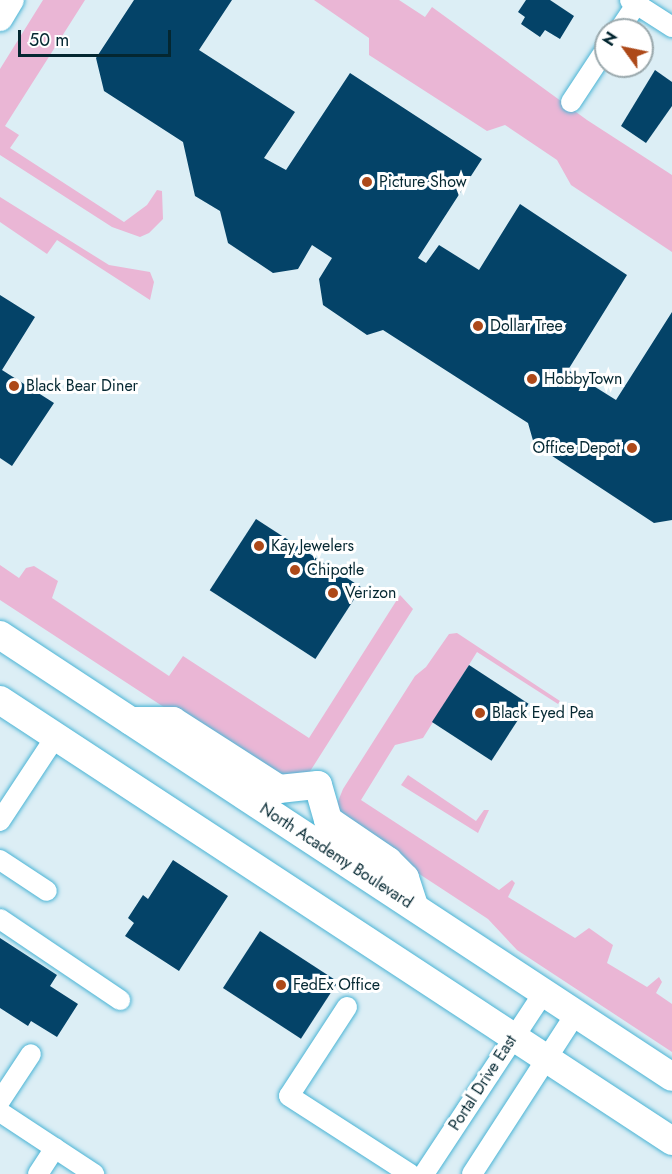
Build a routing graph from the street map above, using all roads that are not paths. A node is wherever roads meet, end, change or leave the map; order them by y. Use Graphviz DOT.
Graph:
graph roads {
  1 [pos="11,0"];
  2 [pos="635,1"];
  3 [pos="0,18"];
  4 [pos="626,18"];
  5 [pos="672,27"];
  6 [pos="594,67"];
  7 [pos="571,102"];
  8 [pos="0,635"];
  9 [pos="0,700"];
  10 [pos="131,721"];
  11 [pos="56,736"];
  12 [pos="0,821"];
  13 [pos="0,860"];
  14 [pos="47,891"];
  15 [pos="414,906"];
  16 [pos="0,919"];
  17 [pos="544,992"];
  18 [pos="120,999"];
  19 [pos="347,1007"];
  20 [pos="576,1013"];
  21 [pos="513,1037"];
  22 [pos="31,1054"];
  23 [pos="546,1058"];
  24 [pos="672,1077"];
  25 [pos="0,1101"];
  26 [pos="0,1112"];
  27 [pos="672,1141"];
  28 [pos="55,1148"];
  29 [pos="38,1174"];
  30 [pos="94,1174"];
  31 [pos="410,1174"];
  32 [pos="424,1174"];
  33 [pos="472,1174"];
  1 -- 3 [label="main road"];
  2 -- 4 [label="street"];
  2 -- 5 [label="street"];
  6 -- 7 [label="street"];
  8 -- 10 [label="highway, North Academy Boulevard"];
  9 -- 11 [label="highway"];
  10 -- 15 [label="highway, North Academy Boulevard"];
  10 -- 15 [label="highway"];
  11 -- 12 [label="street"];
  11 -- 21 [label="highway"];
  13 -- 14 [label="street"];
  15 -- 17 [label="highway, North Academy Boulevard"];
  16 -- 18 [label="street"];
  17 -- 20 [label="highway, North Academy Boulevard"];
  17 -- 21 [label="street, Portal Drive East"];
  19 -- 31 [label="street"];
  20 -- 23 [label="street"];
  20 -- 24 [label="highway, North Academy Boulevard"];
  21 -- 23 [label="highway"];
  21 -- 32 [label="street, Portal Drive East"];
  22 -- 25 [label="street"];
  23 -- 27 [label="highway"];
  23 -- 33 [label="street"];
  26 -- 28 [label="street"];
  28 -- 29 [label="street"];
  28 -- 30 [label="street"];
}
